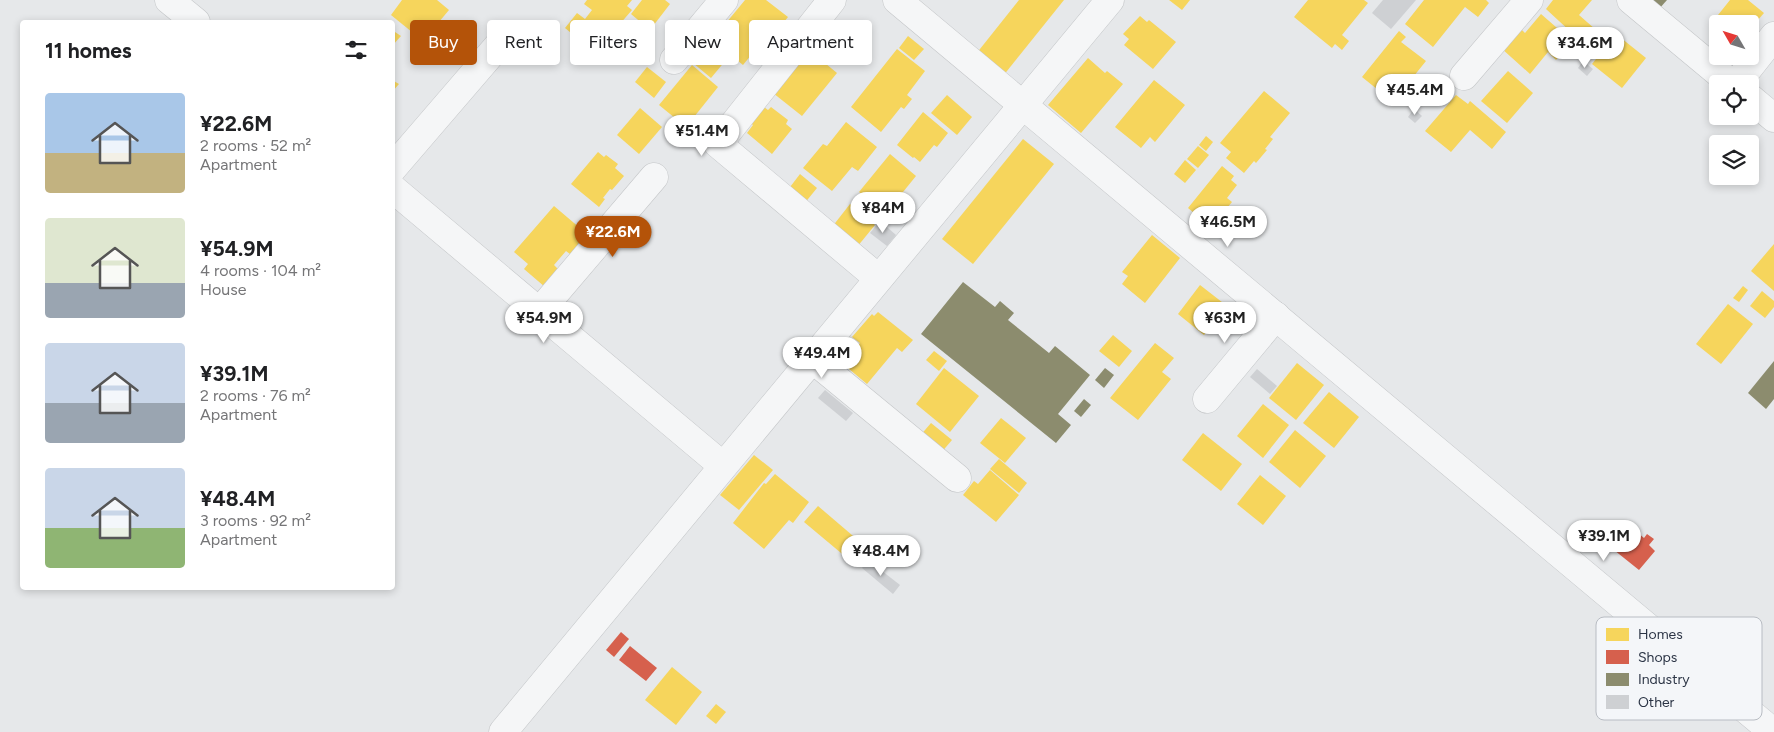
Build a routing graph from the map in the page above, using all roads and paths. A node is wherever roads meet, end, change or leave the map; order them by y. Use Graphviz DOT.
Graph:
graph roads {
  1 [pos="724,0"];
  2 [pos="832,0"];
  3 [pos="897,0"];
  4 [pos="1110,0"];
  5 [pos="1529,0"];
  6 [pos="1631,0"];
  7 [pos="174,2"];
  8 [pos="194,20"];
  9 [pos="707,20"];
  10 [pos="1774,36"];
  11 [pos="487,59"];
  12 [pos="1723,75"];
  13 [pos="1742,75"];
  14 [pos="1464,76"];
  15 [pos="1022,104"];
  16 [pos="1759,106"];
  17 [pos="1774,118"];
  18 [pos="395,166"];
  19 [pos="654,178"];
  20 [pos="395,191"];
  21 [pos="878,278"];
  22 [pos="539,312"];
  23 [pos="1276,316"];
  24 [pos="812,358"];
  25 [pos="1207,399"];
  26 [pos="723,466"];
  27 [pos="956,478"];
  28 [pos="1636,617"];
  29 [pos="1759,720"];
  30 [pos="503,732"];
  31 [pos="1773,732"];
  1 -- 9 [label="street"];
  2 -- 21 [label="street"];
  3 -- 15 [label="street"];
  4 -- 15 [label="street"];
  5 -- 14 [label="street"];
  6 -- 12 [label="street"];
  7 -- 8 [label="street"];
  10 -- 13 [label="street"];
  11 -- 18 [label="street"];
  15 -- 21 [label="street"];
  15 -- 23 [label="street"];
  16 -- 17 [label="street"];
  19 -- 22 [label="street"];
  20 -- 22 [label="street"];
  21 -- 24 [label="street"];
  22 -- 26 [label="street"];
  23 -- 25 [label="street"];
  23 -- 28 [label="street"];
  24 -- 26 [label="street"];
  24 -- 27 [label="street"];
  26 -- 30 [label="street"];
  29 -- 31 [label="street"];
}
